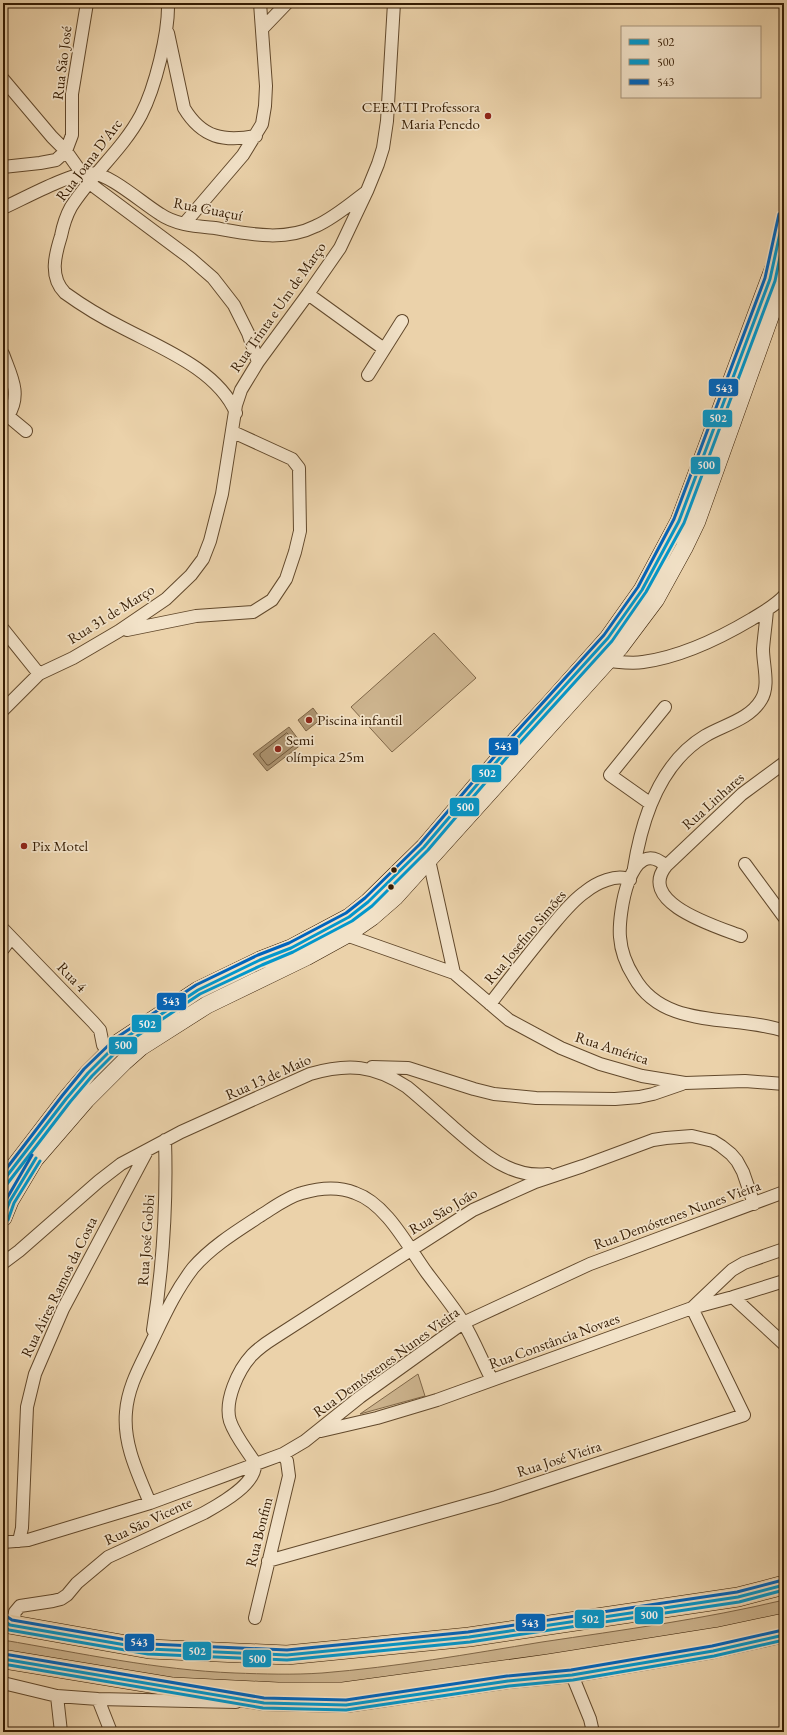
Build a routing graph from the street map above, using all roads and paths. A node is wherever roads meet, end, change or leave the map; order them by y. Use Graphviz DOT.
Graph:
graph roads {
  1 [pos="87,3"];
  2 [pos="168,3"];
  3 [pos="260,3"];
  4 [pos="287,3"];
  5 [pos="397,3"];
  6 [pos="167,29"];
  7 [pos="262,29"];
  8 [pos="3,79"];
  9 [pos="256,136"];
  10 [pos="66,151"];
  11 [pos="3,167"];
  12 [pos="82,174"];
  13 [pos="93,178"];
  14 [pos="367,191"];
  15 [pos="3,208"];
  16 [pos="184,224"];
  17 [pos="784,240"];
  18 [pos="784,278"];
  19 [pos="308,294"];
  20 [pos="402,321"];
  21 [pos="384,349"];
  22 [pos="3,354"];
  23 [pos="258,362"];
  24 [pos="368,375"];
  25 [pos="236,413"];
  26 [pos="5,414"];
  27 [pos="26,431"];
  28 [pos="233,432"];
  29 [pos="784,596"];
  30 [pos="767,610"];
  31 [pos="3,629"];
  32 [pos="119,631"];
  33 [pos="609,661"];
  34 [pos="39,674"];
  35 [pos="4,706"];
  36 [pos="665,707"];
  37 [pos="784,763"];
  38 [pos="784,773"];
  39 [pos="764,778"];
  40 [pos="651,804"];
  41 [pos="429,860"];
  42 [pos="745,864"];
  43 [pos="666,866"];
  44 [pos="632,874"];
  45 [pos="784,917"];
  46 [pos="7,934"];
  47 [pos="346,935"];
  48 [pos="741,936"];
  49 [pos="3,949"];
  50 [pos="454,973"];
  51 [pos="490,1004"];
  52 [pos="784,1031"];
  53 [pos="108,1053"];
  54 [pos="351,1067"];
  55 [pos="685,1083"];
  56 [pos="784,1084"];
  57 [pos="86,1100"];
  58 [pos="165,1140"];
  59 [pos="148,1150"];
  60 [pos="559,1173"];
  61 [pos="3,1181"];
  62 [pos="784,1192"];
  63 [pos="754,1204"];
  64 [pos="3,1218"];
  65 [pos="410,1249"];
  66 [pos="784,1249"];
  67 [pos="3,1263"];
  68 [pos="784,1281"];
  69 [pos="733,1297"];
  70 [pos="692,1308"];
  71 [pos="463,1323"];
  72 [pos="151,1343"];
  73 [pos="784,1344"];
  74 [pos="492,1380"];
  75 [pos="318,1432"];
  76 [pos="283,1454"];
  77 [pos="256,1463"];
  78 [pos="150,1503"];
  79 [pos="19,1541"];
  80 [pos="3,1542"];
  81 [pos="268,1561"];
  82 [pos="784,1585"];
  83 [pos="255,1618"];
  84 [pos="7,1623"];
  85 [pos="784,1623"];
  86 [pos="784,1636"];
  87 [pos="3,1659"];
  88 [pos="572,1674"];
  89 [pos="3,1684"];
  90 [pos="173,1687"];
  91 [pos="57,1696"];
  92 [pos="98,1700"];
  93 [pos="264,1703"];
  94 [pos="61,1732"];
  95 [pos="111,1732"];
  96 [pos="593,1732"];
  1 -- 10 [label="street, Rua São José"];
  2 -- 6 [label="street, Rua Joana D'Arc"];
  3 -- 7 [label="street"];
  4 -- 7 [label="street"];
  5 -- 14 [label="street, Rua Trinta e Um de Março"];
  6 -- 9 [label="street"];
  6 -- 13 [label="street, Rua Joana D'Arc"];
  7 -- 9 [label="street"];
  8 -- 10 [label="street"];
  9 -- 16 [label="street"];
  10 -- 11 [label="street"];
  10 -- 12 [label="street"];
  12 -- 13 [label="street"];
  12 -- 15 [label="street"];
  13 -- 16 [label="street, Rua Guaçuí"];
  13 -- 23 [label="street"];
  13 -- 25 [label="street, Rua Joana D'Arc"];
  14 -- 16 [label="street, Rua Guaçuí"];
  14 -- 19 [label="street, Rua Trinta e Um de Março"];
  17 -- 53 [label="main road"];
  18 -- 33 [label="main road"];
  19 -- 21 [label="street"];
  19 -- 23 [label="street, Rua Trinta e Um de Março"];
  20 -- 21 [label="street"];
  21 -- 24 [label="street"];
  22 -- 26 [label="street"];
  23 -- 25 [label="street, Rua Trinta e Um de Março"];
  25 -- 28 [label="street, Rua Trinta e Um de Março"];
  26 -- 27 [label="street"];
  28 -- 32 [label="street, Rua 31 de Março"];
  28 -- 32 [label="street"];
  29 -- 30 [label="street"];
  30 -- 33 [label="street"];
  30 -- 40 [label="street"];
  31 -- 34 [label="street"];
  32 -- 34 [label="street, Rua 31 de Março"];
  33 -- 41 [label="main road"];
  34 -- 35 [label="street, Rua 31 de Março"];
  36 -- 40 [label="street"];
  37 -- 39 [label="street, Rua Linhares"];
  38 -- 39 [label="street"];
  39 -- 43 [label="street, Rua Linhares"];
  40 -- 44 [label="street"];
  41 -- 47 [label="main road"];
  41 -- 50 [label="street"];
  42 -- 45 [label="street"];
  43 -- 44 [label="street"];
  43 -- 48 [label="street"];
  44 -- 51 [label="street, Rua Josefino Simões"];
  44 -- 52 [label="street"];
  46 -- 49 [label="street"];
  46 -- 53 [label="street, Rua 4"];
  47 -- 50 [label="street, Rua América"];
  47 -- 57 [label="main road"];
  50 -- 51 [label="street, Rua América"];
  51 -- 55 [label="street, Rua América"];
  53 -- 57 [label="main road"];
  53 -- 61 [label="main road"];
  54 -- 55 [label="street"];
  54 -- 58 [label="street, Rua 13 de Maio"];
  54 -- 60 [label="street, Rua 13 de Maio"];
  55 -- 56 [label="street, Rua América"];
  57 -- 64 [label="main road"];
  58 -- 59 [label="street, Rua 13 de Maio"];
  58 -- 72 [label="street, Rua José Gobbi"];
  59 -- 67 [label="street, Rua 13 de Maio"];
  59 -- 79 [label="street, Rua Aires Ramos da Costa"];
  60 -- 63 [label="street, Rua São João"];
  60 -- 65 [label="street, Rua São João"];
  62 -- 63 [label="street, Rua Demóstenes Nunes Vieira"];
  63 -- 71 [label="street, Rua Demóstenes Nunes Vieira"];
  65 -- 71 [label="street"];
  65 -- 72 [label="street"];
  65 -- 77 [label="street, Rua São João"];
  66 -- 70 [label="street, Rua Constância Novaes"];
  68 -- 69 [label="street"];
  69 -- 70 [label="street"];
  69 -- 73 [label="street"];
  70 -- 74 [label="street, Rua Constância Novaes"];
  70 -- 81 [label="street, Rua José Vieira"];
  71 -- 74 [label="street"];
  71 -- 75 [label="street, Rua Demóstenes Nunes Vieira"];
  72 -- 78 [label="street"];
  74 -- 75 [label="street, Rua Constância Novaes"];
  75 -- 76 [label="street, Rua Demóstenes Nunes Vieira"];
  76 -- 77 [label="street, Rua Demóstenes Nunes Vieira"];
  76 -- 81 [label="street, Rua Bonfim"];
  77 -- 78 [label="street, Rua Demóstenes Nunes Vieira"];
  77 -- 84 [label="street, Rua São Vicente"];
  78 -- 79 [label="street, Rua Demóstenes Nunes Vieira"];
  79 -- 80 [label="street, Rua Demóstenes Nunes Vieira"];
  81 -- 83 [label="street, Rua Bonfim"];
  82 -- 84 [label="main road"];
  85 -- 90 [label="main road"];
  86 -- 88 [label="street"];
  87 -- 90 [label="main road"];
  88 -- 93 [label="street"];
  88 -- 96 [label="street"];
  89 -- 91 [label="street"];
  90 -- 93 [label="street"];
  91 -- 92 [label="street"];
  91 -- 94 [label="street"];
  92 -- 93 [label="street"];
  92 -- 95 [label="street"];
}
